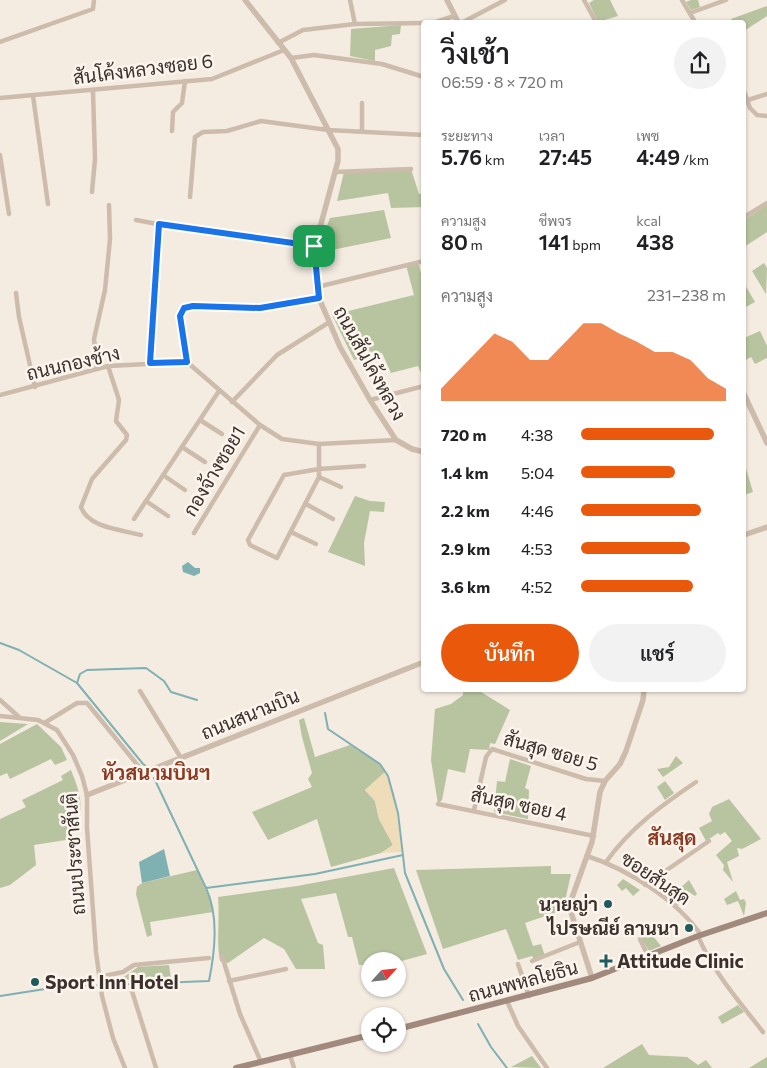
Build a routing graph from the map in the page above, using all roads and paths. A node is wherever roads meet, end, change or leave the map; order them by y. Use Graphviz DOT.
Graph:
graph roads {
  1 [pos="94,0"];
  2 [pos="245,0"];
  3 [pos="350,0"];
  4 [pos="447,0"];
  5 [pos="505,0"];
  6 [pos="584,0"];
  7 [pos="682,0"];
  8 [pos="726,0"];
  9 [pos="690,14"];
  10 [pos="456,19"];
  11 [pos="467,20"];
  12 [pos="595,20"];
  13 [pos="694,20"];
  14 [pos="421,23"];
  15 [pos="355,24"];
  16 [pos="0,42"];
  17 [pos="278,43"];
  18 [pos="284,50"];
  19 [pos="291,58"];
  20 [pos="421,76"];
  21 [pos="184,81"];
  22 [pos="93,90"];
  23 [pos="767,94"];
  24 [pos="33,96"];
  25 [pos="746,96"];
  26 [pos="0,98"];
  27 [pos="748,100"];
  28 [pos="362,103"];
  29 [pos="750,108"];
  30 [pos="746,111"];
  31 [pos="767,116"];
  32 [pos="172,130"];
  33 [pos="328,130"];
  34 [pos="362,131"];
  35 [pos="421,135"];
  36 [pos="0,155"];
  37 [pos="410,169"];
  38 [pos="335,172"];
  39 [pos="92,192"];
  40 [pos="190,197"];
  41 [pos="767,203"];
  42 [pos="48,204"];
  43 [pos="109,205"];
  44 [pos="9,214"];
  45 [pos="746,216"];
  46 [pos="136,220"];
  47 [pos="159,224"];
  48 [pos="314,246"];
  49 [pos="421,262"];
  50 [pos="317,287"];
  51 [pos="16,293"];
  52 [pos="319,298"];
  53 [pos="328,323"];
  54 [pos="187,362"];
  55 [pos="150,363"];
  56 [pos="108,366"];
  57 [pos="97,369"];
  58 [pos="35,387"];
  59 [pos="421,387"];
  60 [pos="219,391"];
  61 [pos="0,395"];
  62 [pos="746,398"];
  63 [pos="370,400"];
  64 [pos="232,402"];
  65 [pos="200,420"];
  66 [pos="260,425"];
  67 [pos="222,434"];
  68 [pos="396,440"];
  69 [pos="319,444"];
  70 [pos="767,444"];
  71 [pos="182,447"];
  72 [pos="421,451"];
  73 [pos="205,462"];
  74 [pos="364,466"];
  75 [pos="319,469"];
  76 [pos="163,475"];
  77 [pos="319,477"];
  78 [pos="341,486"];
  79 [pos="185,490"];
  80 [pos="146,501"];
  81 [pos="306,504"];
  82 [pos="168,516"];
  83 [pos="333,519"];
  84 [pos="134,520"];
  85 [pos="767,526"];
  86 [pos="194,532"];
  87 [pos="291,532"];
  88 [pos="746,534"];
  89 [pos="141,535"];
  90 [pos="316,544"];
  91 [pos="421,663"];
  92 [pos="140,691"];
  93 [pos="644,692"];
  94 [pos="0,700"];
  95 [pos="0,716"];
  96 [pos="20,718"];
  97 [pos="46,722"];
  98 [pos="181,758"];
  99 [pos="144,773"];
  100 [pos="605,781"];
  101 [pos="696,782"];
  102 [pos="87,795"];
  103 [pos="438,804"];
  104 [pos="474,810"];
  105 [pos="594,836"];
  106 [pos="709,841"];
  107 [pos="587,856"];
  108 [pos="606,862"];
  109 [pos="645,885"];
  110 [pos="767,913"];
  111 [pos="699,936"];
  112 [pos="640,939"];
  113 [pos="580,942"];
  114 [pos="222,956"];
  115 [pos="648,956"];
  116 [pos="209,958"];
  117 [pos="532,961"];
  118 [pos="518,964"];
  119 [pos="286,968"];
  120 [pos="592,978"];
  121 [pos="229,981"];
  122 [pos="100,982"];
  123 [pos="131,988"];
  124 [pos="529,996"];
  125 [pos="507,1001"];
  126 [pos="406,1027"];
  127 [pos="763,1032"];
  128 [pos="361,1037"];
  129 [pos="290,1055"];
  130 [pos="261,1062"];
  131 [pos="125,1068"];
  132 [pos="156,1068"];
  133 [pos="236,1068"];
  134 [pos="294,1068"];
  135 [pos="547,1068"];
  1 -- 16 [label="street"];
  2 -- 17 [label="street, ถนนสันโค้งหลวง"];
  3 -- 15 [label="street"];
  4 -- 10 [label="street"];
  5 -- 11 [label="street"];
  6 -- 12 [label="street"];
  7 -- 9 [label="street"];
  8 -- 9 [label="street"];
  9 -- 13 [label="street"];
  14 -- 15 [label="street"];
  15 -- 17 [label="street"];
  17 -- 18 [label="street, ถนนสันโค้งหลวง"];
  18 -- 19 [label="street, ถนนสันโค้งหลวง"];
  18 -- 21 [label="street, สันโค้งหลวงซอย 6"];
  19 -- 20 [label="street"];
  19 -- 33 [label="street, ถนนสันโค้งหลวง"];
  21 -- 22 [label="street, สันโค้งหลวงซอย 6"];
  21 -- 32 [label="street"];
  22 -- 24 [label="street, สันโค้งหลวงซอย 6"];
  22 -- 39 [label="street"];
  23 -- 27 [label="street"];
  24 -- 26 [label="street, สันโค้งหลวงซอย 6"];
  24 -- 42 [label="street"];
  25 -- 27 [label="street"];
  27 -- 29 [label="street"];
  28 -- 34 [label="street"];
  29 -- 30 [label="street"];
  29 -- 31 [label="street"];
  33 -- 34 [label="street"];
  33 -- 38 [label="street, ถนนสันโค้งหลวง"];
  33 -- 40 [label="street"];
  34 -- 35 [label="street"];
  36 -- 44 [label="street"];
  37 -- 38 [label="street"];
  38 -- 48 [label="street, ถนนสันโค้งหลวง"];
  41 -- 45 [label="street"];
  43 -- 57 [label="street"];
  46 -- 47 [label="street"];
  47 -- 48 [label="street"];
  47 -- 55 [label="street"];
  48 -- 50 [label="street, ถนนสันโค้งหลวง"];
  49 -- 50 [label="street"];
  50 -- 52 [label="street, ถนนสันโค้งหลวง"];
  51 -- 58 [label="street"];
  52 -- 53 [label="street, ถนนสันโค้งหลวง"];
  52 -- 54 [label="street"];
  53 -- 63 [label="street, ถนนสันโค้งหลวง"];
  53 -- 64 [label="street"];
  54 -- 55 [label="street, ถนนกองช้าง"];
  54 -- 60 [label="street"];
  55 -- 56 [label="street, ถนนกองช้าง"];
  56 -- 57 [label="street, ถนนกองช้าง"];
  56 -- 89 [label="street"];
  57 -- 58 [label="street, ถนนกองช้าง"];
  58 -- 61 [label="street, ถนนกองช้าง"];
  59 -- 63 [label="street"];
  60 -- 64 [label="street"];
  60 -- 65 [label="street"];
  62 -- 70 [label="street"];
  63 -- 68 [label="street, ถนนสันโค้งหลวง"];
  64 -- 66 [label="street"];
  65 -- 67 [label="street"];
  65 -- 71 [label="street"];
  66 -- 69 [label="street"];
  66 -- 86 [label="street, กองจ้างซอย1"];
  68 -- 69 [label="street"];
  68 -- 72 [label="street, ถนนสันโค้งหลวง"];
  69 -- 75 [label="street"];
  71 -- 73 [label="street"];
  71 -- 76 [label="street"];
  74 -- 75 [label="street"];
  75 -- 77 [label="street"];
  75 -- 87 [label="street"];
  76 -- 79 [label="street"];
  76 -- 80 [label="street"];
  77 -- 78 [label="street"];
  77 -- 81 [label="street"];
  80 -- 82 [label="street"];
  80 -- 84 [label="street"];
  81 -- 83 [label="street"];
  81 -- 87 [label="street"];
  85 -- 88 [label="street"];
  87 -- 90 [label="street"];
  91 -- 98 [label="street, ถนนสนามบิน"];
  92 -- 98 [label="street"];
  93 -- 100 [label="street"];
  94 -- 96 [label="street"];
  95 -- 96 [label="street"];
  96 -- 97 [label="street"];
  97 -- 99 [label="street"];
  97 -- 102 [label="street, ถนนประชาสันติ"];
  98 -- 99 [label="street, ถนนสนามบิน"];
  99 -- 102 [label="street, ถนนสนามบิน"];
  100 -- 104 [label="street, สันสุด ซอย 5"];
  100 -- 105 [label="street"];
  101 -- 108 [label="street"];
  102 -- 122 [label="street, ถนนประชาสันติ"];
  103 -- 104 [label="street, สันสุด ซอย 4"];
  104 -- 105 [label="street, สันสุด ซอย 4"];
  105 -- 107 [label="street"];
  106 -- 109 [label="street"];
  107 -- 108 [label="street, ซอยสันสุด"];
  107 -- 113 [label="street"];
  108 -- 109 [label="street, ซอยสันสุด"];
  109 -- 111 [label="street, ซอยสันสุด"];
  110 -- 111 [label="main road, ถนนพหลโยธิน"];
  111 -- 115 [label="main road, ถนนพหลโยธิน"];
  111 -- 127 [label="street, ซอยสันสุด"];
  112 -- 115 [label="street"];
  113 -- 117 [label="street"];
  113 -- 120 [label="street"];
  114 -- 121 [label="street"];
  115 -- 120 [label="main road, ถนนพหลโยธิน"];
  116 -- 122 [label="street"];
  118 -- 124 [label="street"];
  119 -- 121 [label="street"];
  120 -- 124 [label="main road, ถนนพหลโยธิน"];
  121 -- 130 [label="street"];
  122 -- 131 [label="street, ถนนประชาสันติ"];
  123 -- 132 [label="street"];
  124 -- 125 [label="main road, ถนนพหลโยธิน"];
  125 -- 126 [label="main road, ถนนพหลโยธิน"];
  125 -- 135 [label="street"];
  128 -- 129 [label="main road"];
  129 -- 130 [label="main road"];
  129 -- 134 [label="street"];
  130 -- 133 [label="main road"];
}
